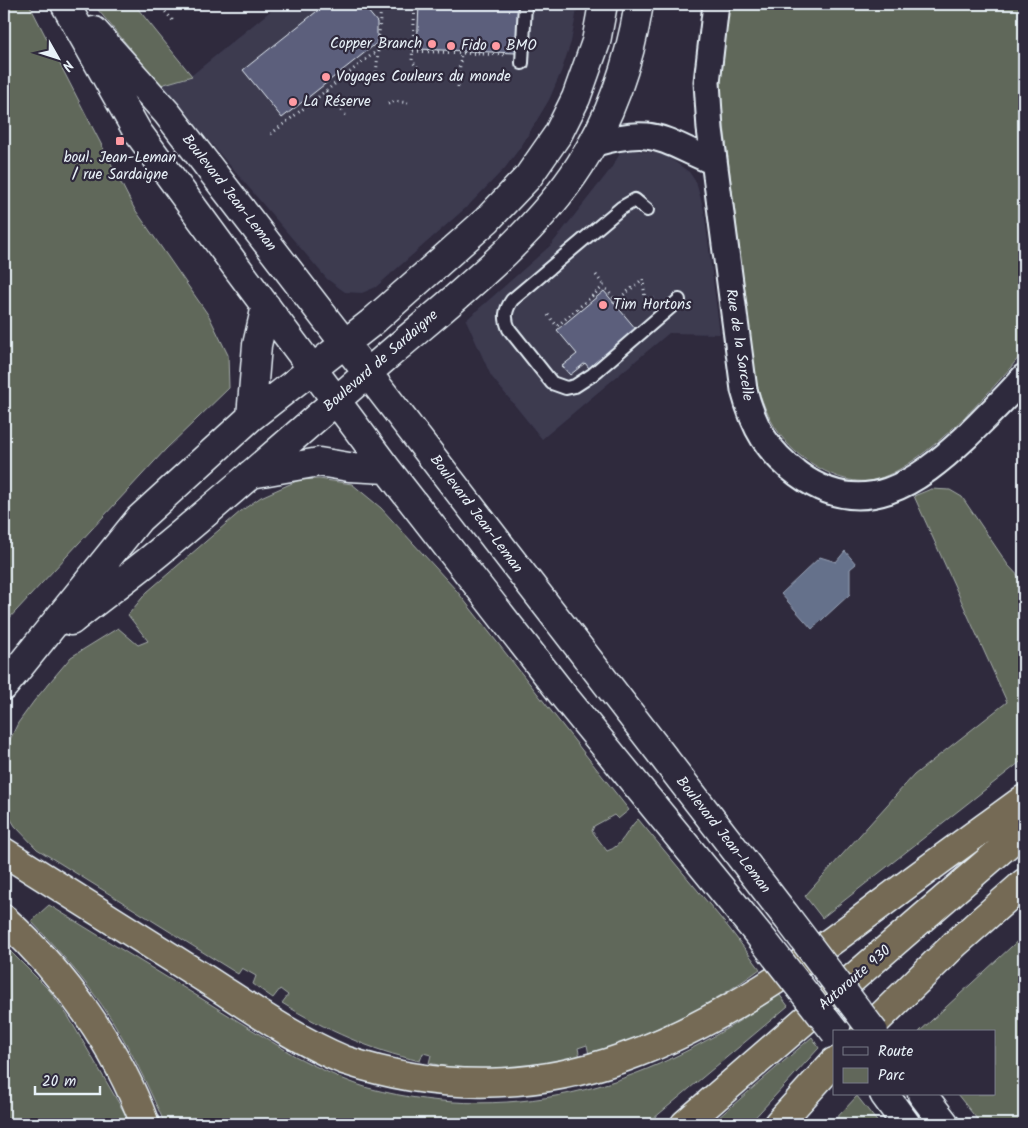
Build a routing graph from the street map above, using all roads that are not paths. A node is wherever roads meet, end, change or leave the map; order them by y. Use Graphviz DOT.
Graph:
graph roads {
  1 [pos="65,4"];
  2 [pos="69,4"];
  3 [pos="525,4"];
  4 [pos="603,4"];
  5 [pos="639,4"];
  6 [pos="716,4"];
  7 [pos="517,60"];
  8 [pos="592,144"];
  9 [pos="714,162"];
  10 [pos="647,210"];
  11 [pos="680,300"];
  12 [pos="266,306"];
  13 [pos="345,344"];
  14 [pos="313,368"];
  15 [pos="367,373"];
  16 [pos="1024,376"];
  17 [pos="336,400"];
  18 [pos="251,417"];
  19 [pos="388,469"];
  20 [pos="249,474"];
  21 [pos="32,651"];
  22 [pos="4,686"];
  23 [pos="1024,798"];
  24 [pos="1024,830"];
  25 [pos="4,852"];
  26 [pos="1024,883"];
  27 [pos="4,919"];
  28 [pos="833,1030"];
  29 [pos="867,1030"];
  30 [pos="872,1030"];
  31 [pos="833,1063"];
  32 [pos="833,1068"];
  33 [pos="885,1096"];
  34 [pos="924,1096"];
  35 [pos="145,1124"];
  36 [pos="685,1124"];
  37 [pos="778,1124"];
  38 [pos="798,1124"];
  39 [pos="906,1124"];
  40 [pos="945,1124"];
  1 -- 12 [label="street"];
  2 -- 13 [label="street, Boulevard Jean-Leman"];
  3 -- 7 [label="lane"];
  4 -- 13 [label="street, Boulevard de Sardaigne"];
  5 -- 8 [label="street, Boulevard de Sardaigne"];
  6 -- 9 [label="street, Rue de la Sarcelle"];
  8 -- 9 [label="street"];
  8 -- 15 [label="street, Boulevard de Sardaigne"];
  9 -- 16 [label="street, Rue de la Sarcelle"];
  10 -- 11 [label="lane"];
  12 -- 14 [label="street"];
  12 -- 18 [label="street"];
  13 -- 14 [label="street, Boulevard de Sardaigne"];
  13 -- 15 [label="street, Boulevard Jean-Leman"];
  14 -- 17 [label="street"];
  14 -- 18 [label="street, Boulevard de Sardaigne"];
  15 -- 17 [label="street, Boulevard de Sardaigne"];
  15 -- 30 [label="street, Boulevard Jean-Leman, bridge"];
  17 -- 19 [label="street"];
  17 -- 20 [label="street, Boulevard de Sardaigne"];
  18 -- 21 [label="street, Boulevard de Sardaigne"];
  19 -- 20 [label="street"];
  19 -- 28 [label="street, bridge"];
  20 -- 21 [label="street, Boulevard de Sardaigne"];
  21 -- 22 [label="street, Boulevard de Sardaigne"];
  23 -- 25 [label="highway"];
  24 -- 36 [label="highway, Autoroute 930"];
  26 -- 29 [label="highway"];
  27 -- 35 [label="highway"];
  31 -- 37 [label="highway"];
  32 -- 38 [label="highway"];
  33 -- 39 [label="street"];
  34 -- 40 [label="street"];
}
